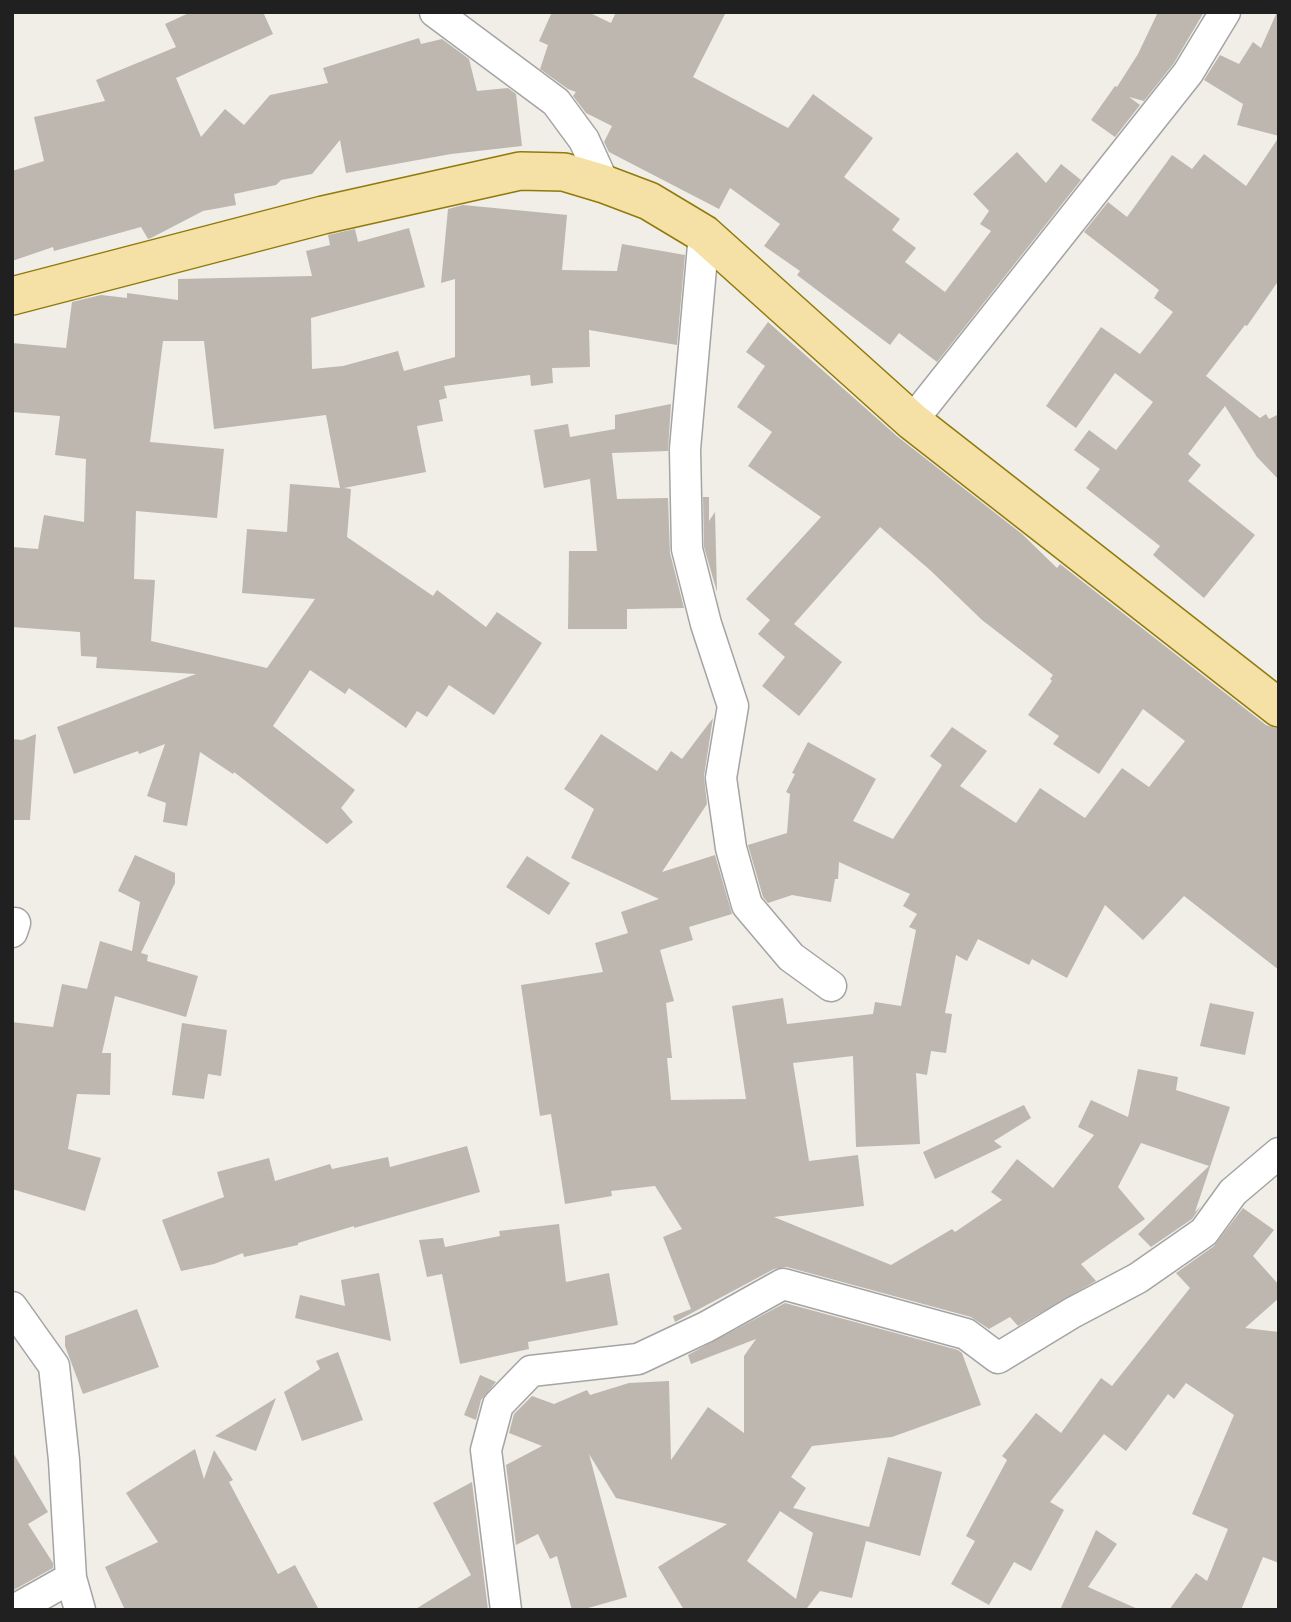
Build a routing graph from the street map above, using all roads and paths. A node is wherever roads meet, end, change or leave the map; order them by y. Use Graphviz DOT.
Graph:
graph roads {
  1 [pos="435,12"];
  2 [pos="1225,12"];
  3 [pos="604,184"];
  4 [pos="704,234"];
  5 [pos="12,296"];
  6 [pos="912,421"];
  7 [pos="1279,708"];
  8 [pos="831,986"];
  9 [pos="1279,1153"];
  10 [pos="12,1307"];
  11 [pos="71,1578"];
  12 [pos="14,1610"];
  13 [pos="80,1610"];
  14 [pos="506,1610"];
  1 -- 3 [label="street"];
  2 -- 6 [label="street"];
  3 -- 4 [label="main road"];
  3 -- 5 [label="main road"];
  4 -- 6 [label="main road"];
  4 -- 8 [label="street"];
  6 -- 7 [label="main road"];
  9 -- 14 [label="street"];
  10 -- 11 [label="street"];
  11 -- 12 [label="street"];
  11 -- 13 [label="street"];
}
